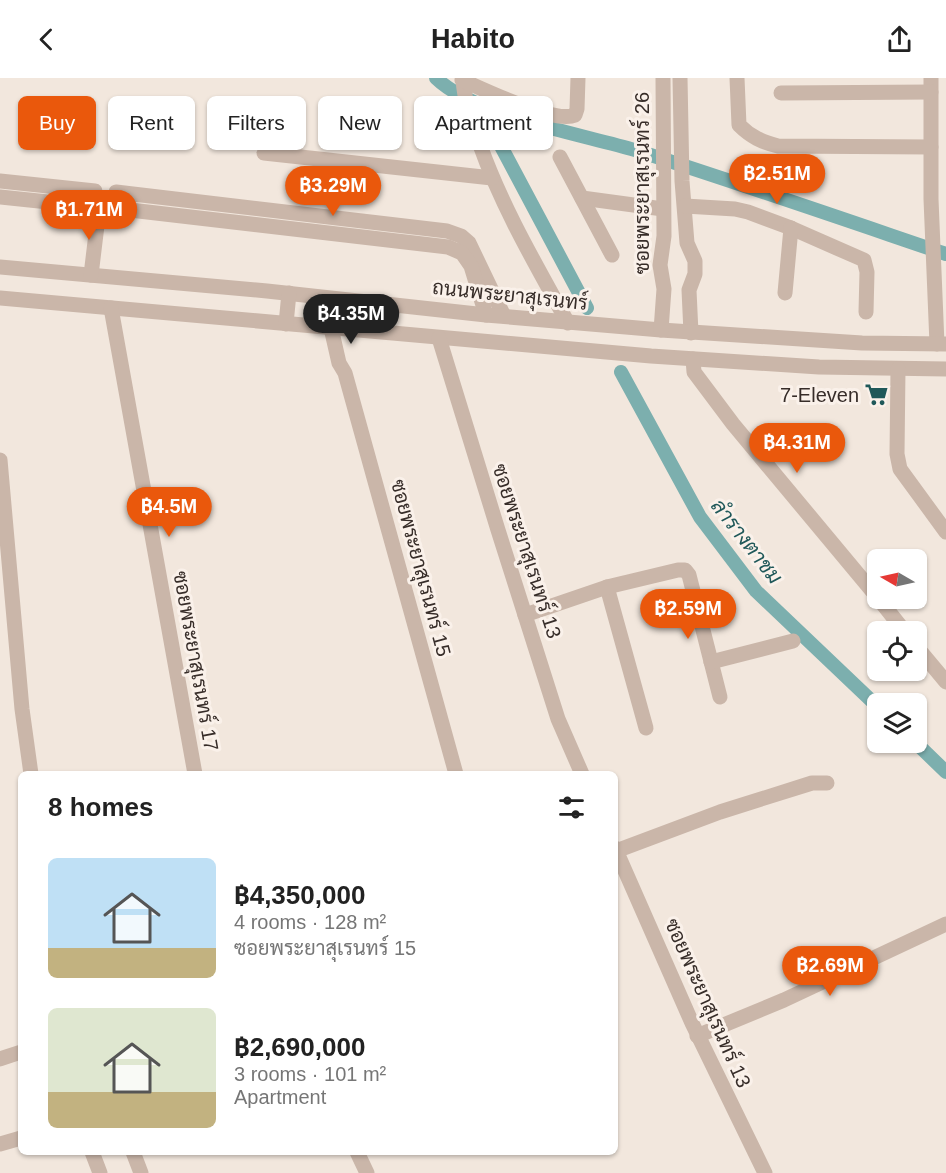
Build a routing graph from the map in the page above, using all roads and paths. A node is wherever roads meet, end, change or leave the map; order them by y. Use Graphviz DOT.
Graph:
graph roads {
  1 [pos="578,78"];
  2 [pos="663,78"];
  3 [pos="680,78"];
  4 [pos="737,78"];
  5 [pos="463,82"];
  6 [pos="931,85"];
  7 [pos="780,93"];
  8 [pos="931,147"];
  9 [pos="264,153"];
  10 [pos="561,157"];
  11 [pos="492,178"];
  12 [pos="0,181"];
  13 [pos="95,191"];
  14 [pos="116,192"];
  15 [pos="0,197"];
  16 [pos="582,198"];
  17 [pos="685,206"];
  18 [pos="104,209"];
  19 [pos="663,209"];
  20 [pos="791,228"];
  21 [pos="612,255"];
  22 [pos="0,267"];
  23 [pos="97,275"];
  24 [pos="664,289"];
  25 [pos="689,290"];
  26 [pos="289,293"];
  27 [pos="785,293"];
  28 [pos="0,298"];
  29 [pos="111,308"];
  30 [pos="866,312"];
  31 [pos="486,315"];
  32 [pos="504,316"];
  33 [pos="568,322"];
  34 [pos="286,324"];
  35 [pos="336,329"];
  36 [pos="661,330"];
  37 [pos="691,333"];
  38 [pos="439,338"];
  39 [pos="942,344"];
  40 [pos="693,359"];
  41 [pos="898,369"];
  42 [pos="946,369"];
  43 [pos="0,460"];
  44 [pos="940,513"];
  45 [pos="946,532"];
  46 [pos="867,585"];
  47 [pos="607,587"];
  48 [pos="887,609"];
  49 [pos="525,615"];
  50 [pos="896,621"];
  51 [pos="793,641"];
  52 [pos="927,659"];
  53 [pos="711,662"];
  54 [pos="946,682"];
  55 [pos="720,697"];
  56 [pos="646,728"];
  57 [pos="31,771"];
  58 [pos="194,771"];
  59 [pos="455,771"];
  60 [pos="581,771"];
  61 [pos="828,783"];
  62 [pos="618,849"];
  63 [pos="618,855"];
  64 [pos="946,924"];
  65 [pos="697,1036"];
  66 [pos="18,1053"];
  67 [pos="0,1059"];
  68 [pos="18,1139"];
  69 [pos="0,1144"];
  70 [pos="93,1155"];
  71 [pos="134,1155"];
  72 [pos="358,1155"];
  73 [pos="100,1173"];
  74 [pos="141,1173"];
  75 [pos="367,1173"];
  76 [pos="765,1173"];
  1 -- 5 [label="street"];
  2 -- 19 [label="street, ซอยพระยาสุเรนทร์ 26"];
  3 -- 17 [label="street, ซอยพระยาสุเรนทร์ 26"];
  4 -- 8 [label="street"];
  5 -- 11 [label="street"];
  6 -- 7 [label="street"];
  6 -- 8 [label="street"];
  8 -- 39 [label="street"];
  9 -- 11 [label="street"];
  10 -- 16 [label="street"];
  11 -- 33 [label="street"];
  12 -- 13 [label="street"];
  13 -- 14 [label="street"];
  13 -- 18 [label="street"];
  14 -- 18 [label="street"];
  14 -- 32 [label="street"];
  15 -- 18 [label="street"];
  16 -- 19 [label="street"];
  16 -- 21 [label="street"];
  17 -- 20 [label="street"];
  17 -- 25 [label="street, ซอยพระยาสุเรนทร์ 26"];
  18 -- 23 [label="street"];
  18 -- 31 [label="street"];
  19 -- 24 [label="street, ซอยพระยาสุเรนทร์ 26"];
  20 -- 27 [label="street"];
  20 -- 30 [label="street"];
  22 -- 23 [label="street, ถนนพระยาสุเรนทร์"];
  23 -- 26 [label="street, ถนนพระยาสุเรนทร์"];
  24 -- 25 [label="street, ซอยพระยาสุเรนทร์ 26"];
  24 -- 36 [label="street, ซอยพระยาสุเรนทร์ 26"];
  25 -- 37 [label="street, ซอยพระยาสุเรนทร์ 26"];
  26 -- 31 [label="street, ถนนพระยาสุเรนทร์"];
  26 -- 34 [label="street"];
  28 -- 29 [label="street"];
  29 -- 34 [label="street"];
  29 -- 58 [label="street, ซอยพระยาสุเรนทร์ 17"];
  31 -- 32 [label="street, ถนนพระยาสุเรนทร์"];
  32 -- 33 [label="street, ถนนพระยาสุเรนทร์"];
  33 -- 36 [label="street, ถนนพระยาสุเรนทร์"];
  34 -- 35 [label="street"];
  35 -- 38 [label="street"];
  35 -- 59 [label="street, ซอยพระยาสุเรนทร์ 15"];
  36 -- 37 [label="street, ถนนพระยาสุเรนทร์"];
  37 -- 39 [label="street, ถนนพระยาสุเรนทร์"];
  38 -- 40 [label="street"];
  38 -- 49 [label="street, ซอยพระยาสุเรนทร์ 13"];
  40 -- 41 [label="street"];
  40 -- 46 [label="street"];
  41 -- 42 [label="street"];
  41 -- 44 [label="street"];
  43 -- 57 [label="street"];
  44 -- 45 [label="street"];
  47 -- 49 [label="street"];
  47 -- 53 [label="street"];
  47 -- 56 [label="street"];
  48 -- 50 [label="street"];
  49 -- 60 [label="street, ซอยพระยาสุเรนทร์ 13"];
  51 -- 53 [label="street"];
  52 -- 54 [label="street"];
  53 -- 55 [label="street"];
  61 -- 62 [label="street"];
  63 -- 65 [label="street, ซอยพระยาสุเรนทร์ 13"];
  64 -- 65 [label="street"];
  65 -- 76 [label="street, ซอยพระยาสุเรนทร์ 13"];
  66 -- 67 [label="street"];
  68 -- 69 [label="street"];
  70 -- 73 [label="street"];
  71 -- 74 [label="street"];
  72 -- 75 [label="street"];
}
